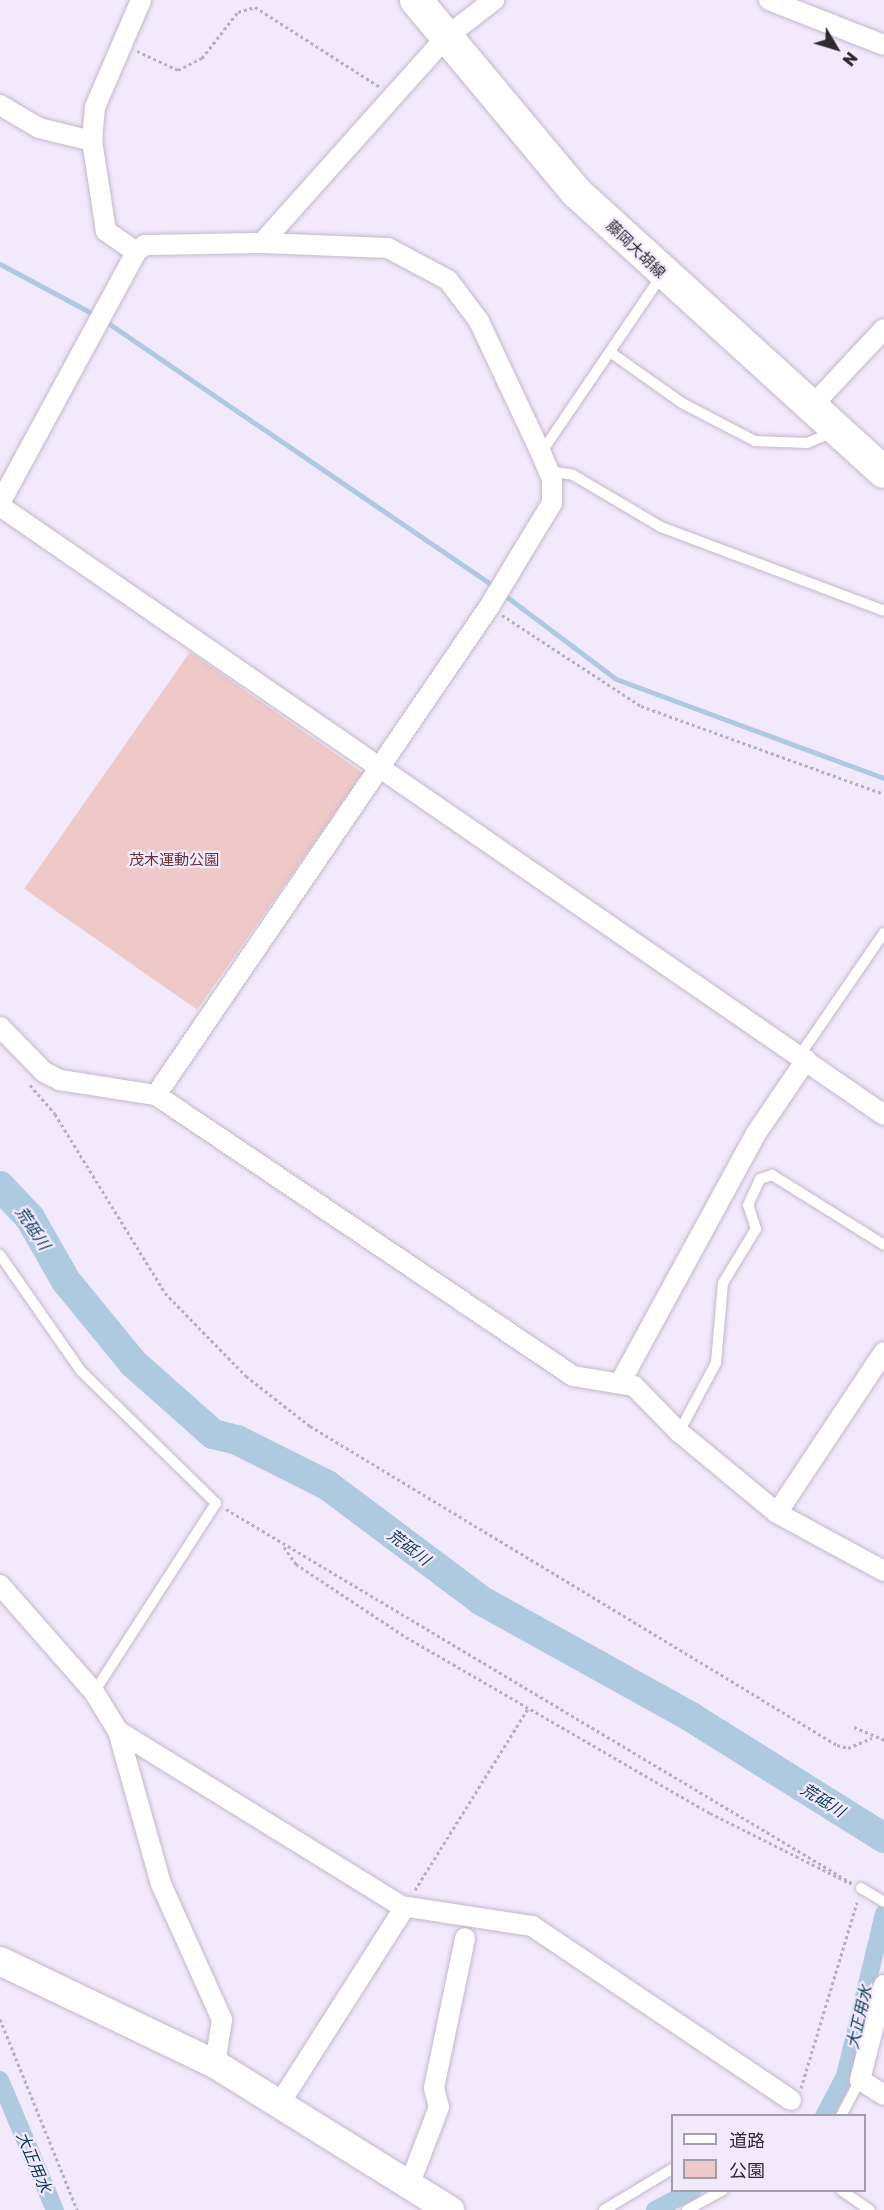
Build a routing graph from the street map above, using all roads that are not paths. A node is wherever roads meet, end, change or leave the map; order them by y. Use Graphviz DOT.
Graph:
graph roads {
  1 [pos="141,0"];
  2 [pos="416,0"];
  3 [pos="494,0"];
  4 [pos="769,0"];
  5 [pos="446,37"];
  6 [pos="884,45"];
  7 [pos="0,105"];
  8 [pos="92,141"];
  9 [pos="261,243"];
  10 [pos="136,252"];
  11 [pos="662,275"];
  12 [pos="884,329"];
  13 [pos="610,352"];
  14 [pos="810,408"];
  15 [pos="835,431"];
  16 [pos="541,453"];
  17 [pos="549,471"];
  18 [pos="884,472"];
  19 [pos="0,504"];
  20 [pos="884,611"];
  21 [pos="378,767"];
  22 [pos="883,935"];
  23 [pos="0,1027"];
  24 [pos="803,1057"];
  25 [pos="156,1095"];
  26 [pos="884,1115"];
  27 [pos="884,1245"];
  28 [pos="0,1255"];
  29 [pos="884,1352"];
  30 [pos="620,1383"];
  31 [pos="679,1432"];
  32 [pos="777,1513"];
  33 [pos="884,1571"];
  34 [pos="0,1585"];
  35 [pos="94,1692"];
  36 [pos="118,1731"];
  37 [pos="861,1888"];
  38 [pos="884,1902"];
  39 [pos="405,1907"];
  40 [pos="465,1938"];
  41 [pos="0,1961"];
  42 [pos="884,1985"];
  43 [pos="215,2064"];
  44 [pos="861,2080"];
  45 [pos="884,2095"];
  46 [pos="790,2100"];
  47 [pos="280,2103"];
  48 [pos="842,2114"];
  49 [pos="671,2170"];
  50 [pos="410,2183"];
  51 [pos="719,2192"];
  52 [pos="844,2192"];
  53 [pos="450,2210"];
  54 [pos="604,2210"];
  55 [pos="687,2210"];
  56 [pos="870,2210"];
  1 -- 8 [label="street"];
  2 -- 5 [label="main road, 藤岡大胡線"];
  3 -- 5 [label="street"];
  4 -- 6 [label="street"];
  5 -- 9 [label="street"];
  5 -- 11 [label="main road, 藤岡大胡線"];
  7 -- 8 [label="street"];
  8 -- 10 [label="street"];
  9 -- 10 [label="street"];
  9 -- 16 [label="street"];
  10 -- 19 [label="street"];
  11 -- 13 [label="lane"];
  11 -- 14 [label="main road, 藤岡大胡線"];
  12 -- 14 [label="street"];
  13 -- 15 [label="lane"];
  13 -- 16 [label="lane"];
  14 -- 15 [label="main road, 藤岡大胡線"];
  15 -- 18 [label="main road, 藤岡大胡線"];
  16 -- 17 [label="street"];
  17 -- 20 [label="lane"];
  17 -- 21 [label="street"];
  19 -- 21 [label="street"];
  21 -- 24 [label="street"];
  21 -- 25 [label="street"];
  22 -- 24 [label="lane"];
  23 -- 25 [label="street"];
  24 -- 26 [label="street"];
  24 -- 30 [label="street"];
  25 -- 30 [label="street"];
  27 -- 31 [label="lane"];
  28 -- 35 [label="lane"];
  29 -- 32 [label="street"];
  30 -- 31 [label="street"];
  31 -- 32 [label="street"];
  32 -- 33 [label="street"];
  34 -- 35 [label="street"];
  35 -- 36 [label="street"];
  36 -- 39 [label="street"];
  36 -- 43 [label="street"];
  37 -- 38 [label="lane"];
  39 -- 46 [label="street"];
  39 -- 47 [label="street"];
  40 -- 50 [label="street"];
  41 -- 43 [label="street"];
  42 -- 44 [label="street"];
  43 -- 47 [label="street"];
  44 -- 45 [label="street"];
  44 -- 48 [label="lane"];
  47 -- 50 [label="street"];
  49 -- 54 [label="lane"];
  50 -- 53 [label="street"];
  51 -- 55 [label="lane"];
  52 -- 56 [label="lane"];
}
